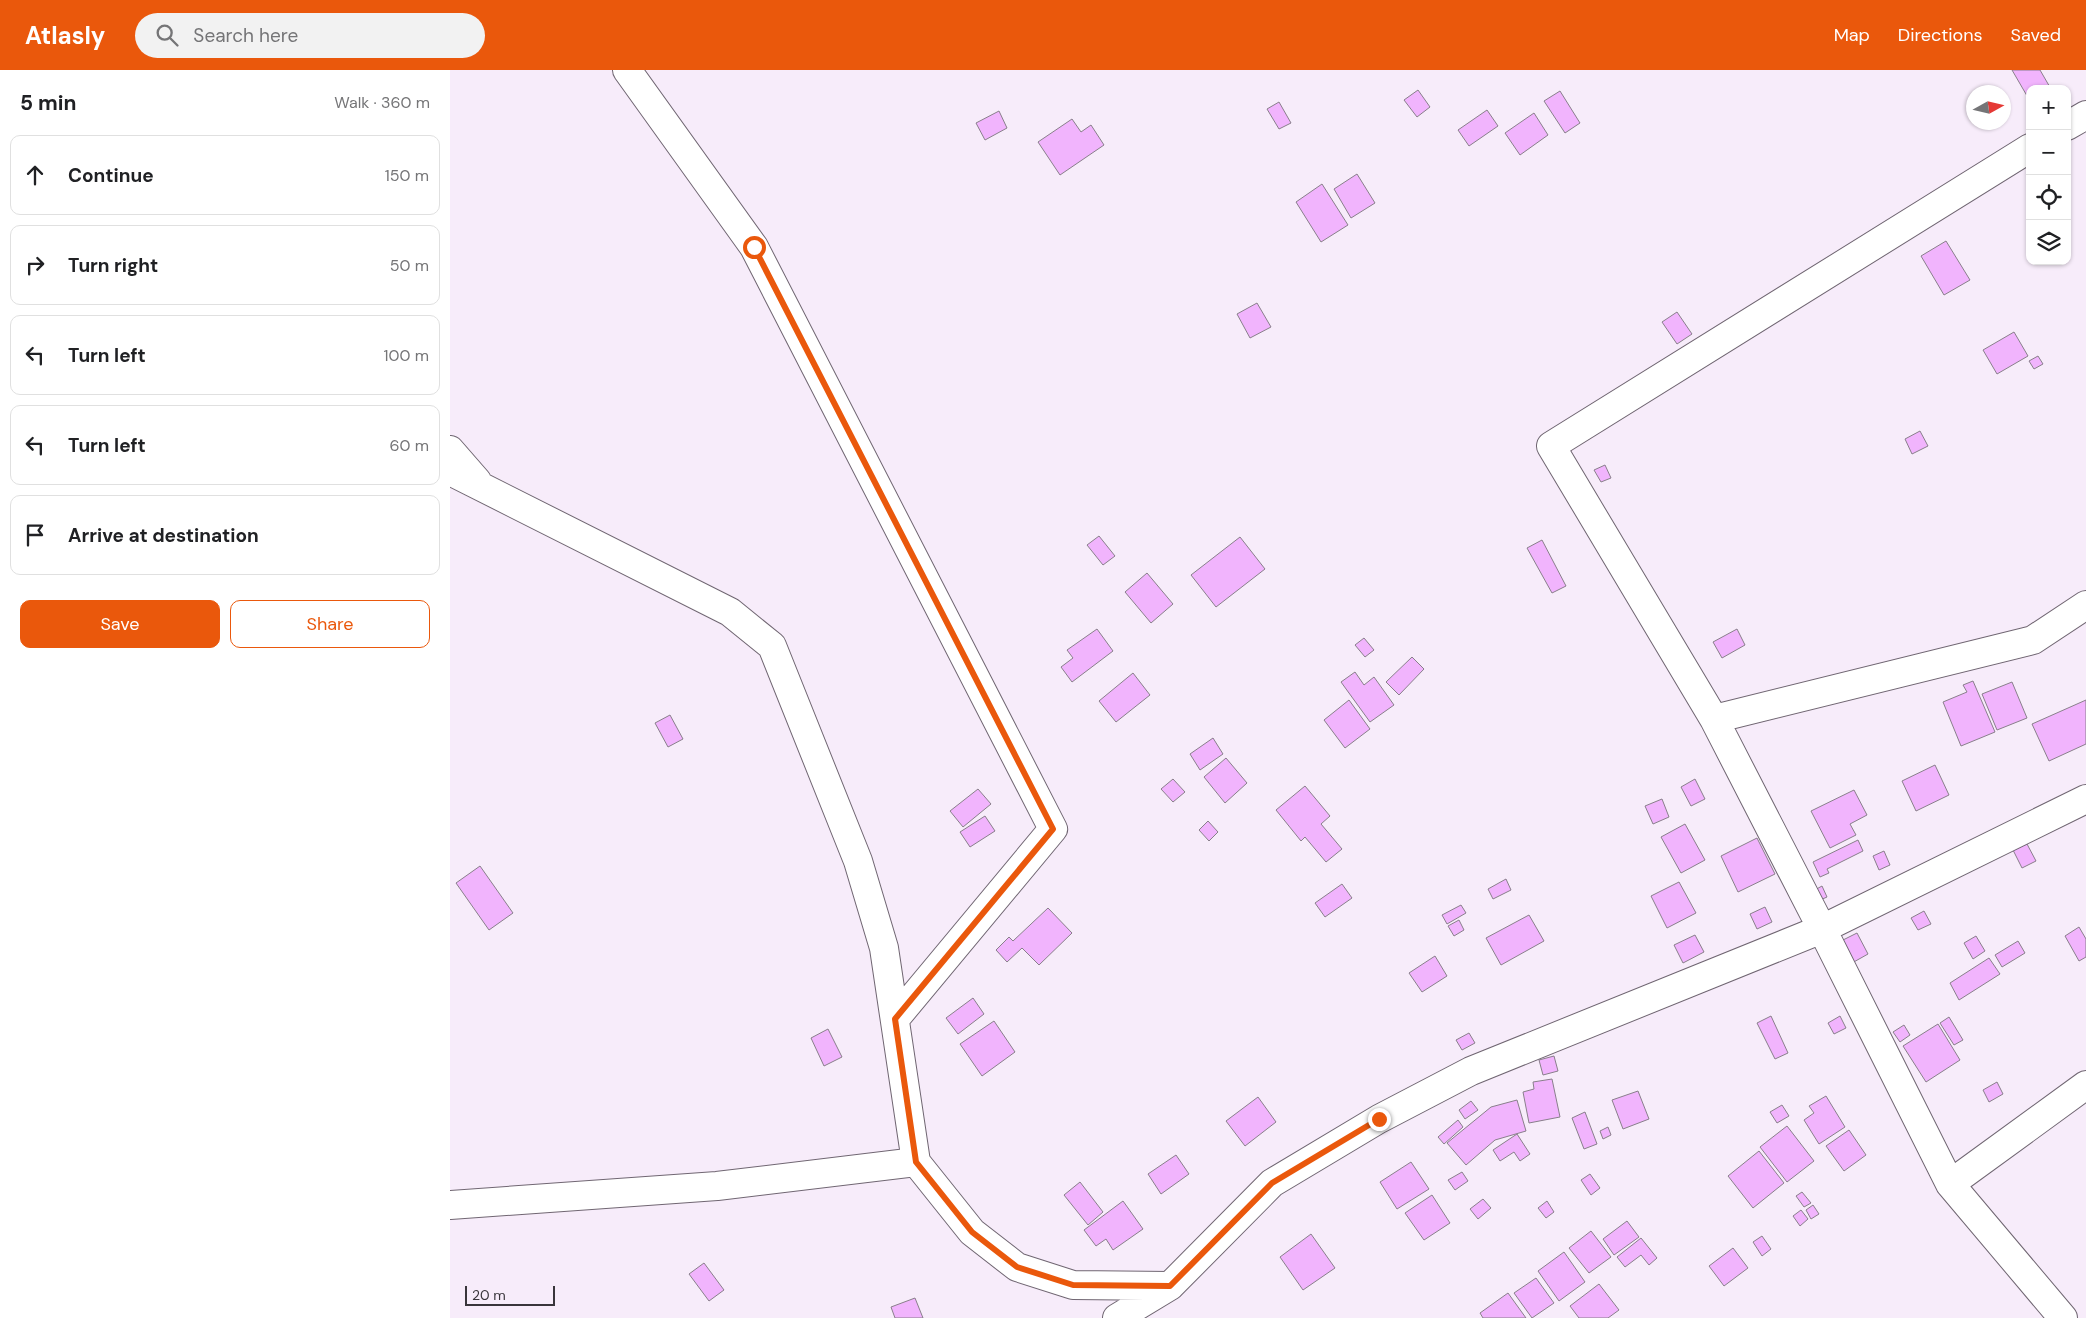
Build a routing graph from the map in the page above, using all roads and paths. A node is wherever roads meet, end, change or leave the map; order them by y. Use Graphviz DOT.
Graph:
graph roads {
  1 [pos="627,70"];
  2 [pos="2086,115"];
  3 [pos="2071,124"];
  4 [pos="2026,150"];
  5 [pos="450,450"];
  6 [pos="450,471"];
  7 [pos="483,488"];
  8 [pos="2086,605"];
  9 [pos="1714,719"];
  10 [pos="2086,800"];
  11 [pos="1822,929"];
  12 [pos="895,1019"];
  13 [pos="2086,1085"];
  14 [pos="916,1162"];
  15 [pos="1950,1184"];
  16 [pos="450,1205"];
  17 [pos="1170,1286"];
  18 [pos="1117,1318"];
  19 [pos="2063,1318"];
  1 -- 12 [label="street"];
  2 -- 3 [label="street"];
  4 -- 9 [label="street"];
  5 -- 7 [label="street"];
  6 -- 7 [label="street"];
  7 -- 12 [label="street"];
  8 -- 9 [label="street"];
  9 -- 11 [label="street"];
  10 -- 11 [label="street"];
  11 -- 15 [label="street"];
  11 -- 17 [label="street"];
  12 -- 14 [label="street"];
  13 -- 15 [label="street"];
  14 -- 16 [label="street"];
  14 -- 17 [label="street"];
  15 -- 19 [label="street"];
  17 -- 18 [label="street"];
}
